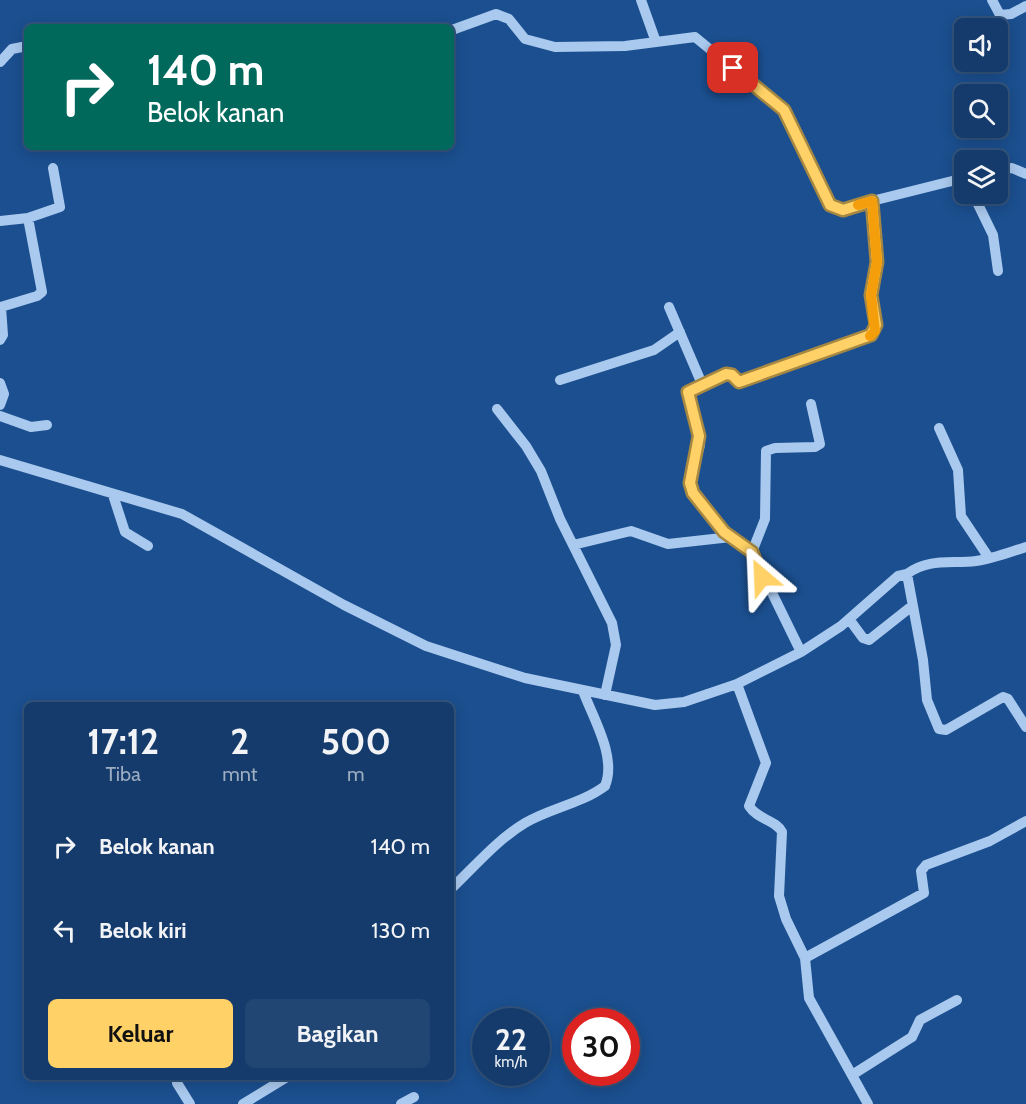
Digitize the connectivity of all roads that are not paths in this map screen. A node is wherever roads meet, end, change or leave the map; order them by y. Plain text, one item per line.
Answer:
1 (641, 0) edge
2 (992, 0) edge
3 (1026, 6) edge
4 (454, 29) edge
5 (656, 42) junction
6 (24, 47) edge
7 (0, 62) edge
8 (53, 168) dead end
9 (1008, 169) edge
10 (1026, 174) edge
11 (954, 180) edge
12 (872, 201) junction
13 (978, 204) edge
14 (28, 218) junction
15 (0, 221) edge
16 (998, 271) dead end
17 (669, 307) dead end
18 (680, 332) junction
19 (0, 340) edge
20 (560, 380) dead end
21 (0, 383) edge
22 (702, 384) junction
23 (812, 404) dead end
24 (0, 405) edge
25 (497, 409) dead end
26 (0, 416) edge
27 (47, 425) dead end
28 (939, 428) dead end
29 (0, 460) edge
30 (113, 495) junction
31 (731, 537) junction
32 (573, 545) junction
33 (148, 546) dead end
34 (1026, 547) edge
35 (752, 552) junction
36 (989, 558) junction
37 (907, 574) junction
38 (912, 606) junction
39 (849, 619) junction
40 (801, 652) junction
41 (737, 684) junction
42 (583, 691) junction
43 (605, 695) junction
44 (1026, 728) edge
45 (1026, 820) edge
46 (454, 886) edge
47 (805, 958) junction
48 (957, 1000) dead end
49 (852, 1075) junction
50 (178, 1080) edge
51 (282, 1080) edge
52 (414, 1097) dead end
53 (190, 1104) edge
54 (243, 1104) edge
55 (401, 1104) edge
56 (868, 1104) edge

1 - 5 street
2 - 3 street
4 - 5 street
5 - 12 street
6 - 7 street
8 - 14 street
9 - 10 street
11 - 12 street
12 - 22 street
13 - 16 street
14 - 15 street
14 - 19 street
17 - 18 street
18 - 20 street
18 - 22 street
21 - 24 street
22 - 31 street
23 - 35 street
25 - 32 street
26 - 27 street
28 - 36 street
29 - 30 street
30 - 33 street
30 - 42 street
31 - 32 street
31 - 35 street
32 - 43 street
34 - 36 street
35 - 40 street
36 - 37 street
37 - 38 street
37 - 39 street
38 - 39 street
38 - 44 street
39 - 40 street
40 - 41 street
41 - 43 street
41 - 47 street
42 - 43 street
42 - 46 street
45 - 47 street
47 - 49 street
48 - 49 street
49 - 56 street
50 - 53 street
51 - 54 street
52 - 55 street

